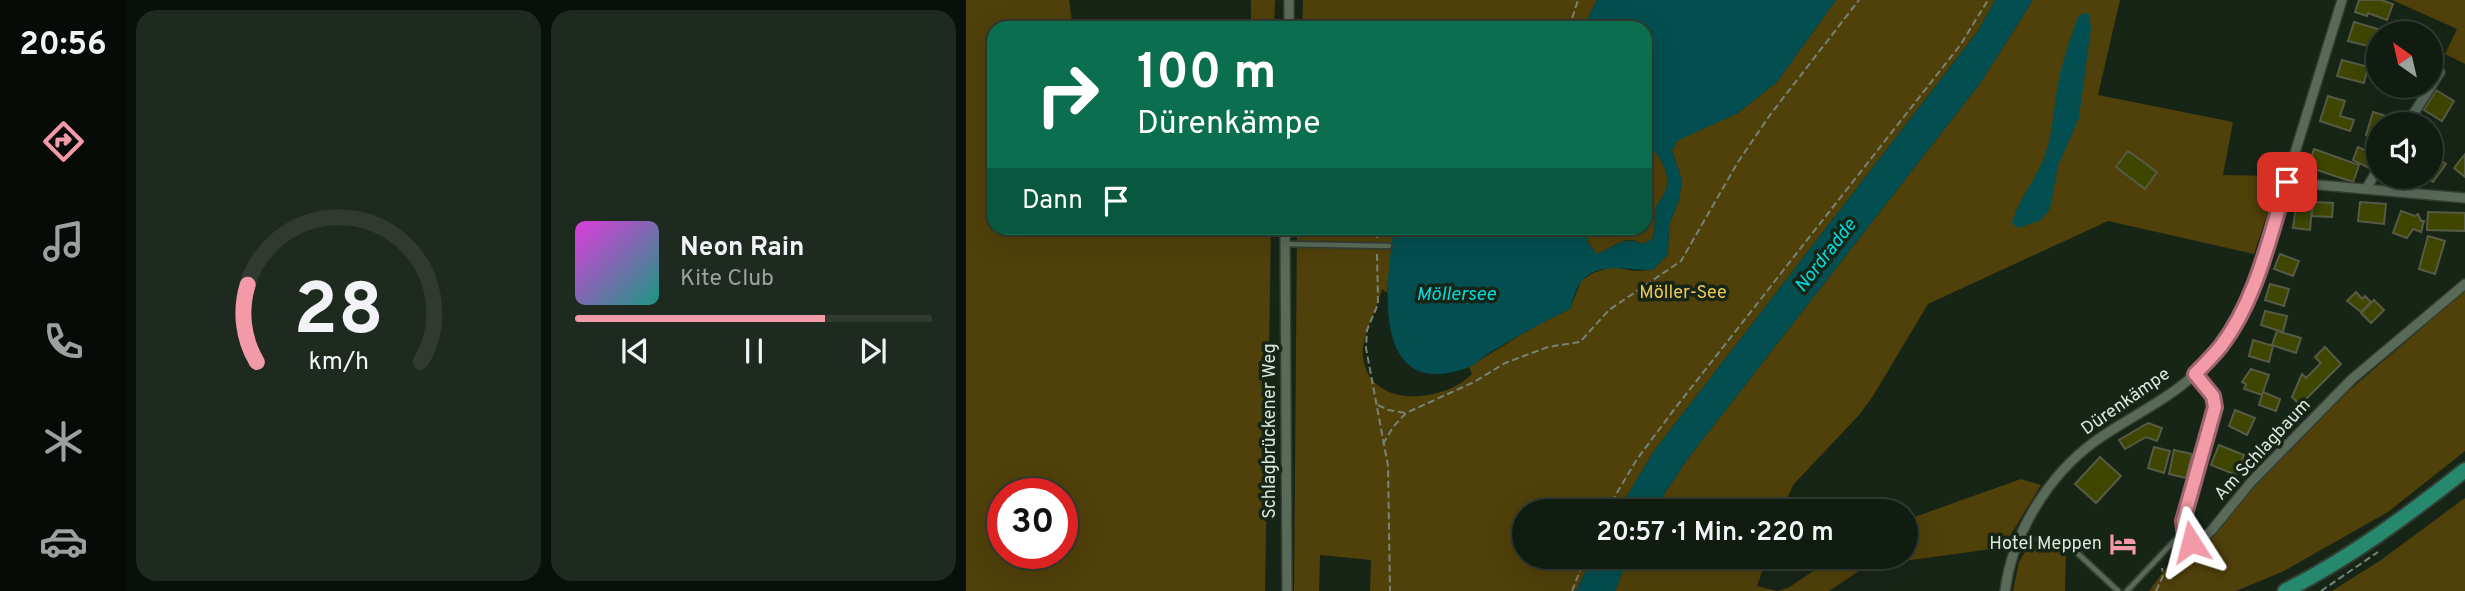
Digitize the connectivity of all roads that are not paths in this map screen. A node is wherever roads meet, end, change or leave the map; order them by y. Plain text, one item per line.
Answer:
1 (1289, 0) edge
2 (2342, 0) edge
3 (1289, 21) edge
4 (2287, 182) junction
5 (2365, 189) joint
6 (2465, 198) edge
7 (1285, 235) edge
8 (1284, 244) junction
9 (1389, 246) dead end
10 (2465, 284) edge
11 (2195, 374) junction
12 (2465, 470) edge
13 (2021, 537) junction
14 (2185, 538) junction
15 (1287, 591) edge
16 (2005, 591) edge
17 (2118, 591) edge
18 (2127, 591) edge
19 (2285, 591) edge

1 - 3 street
2 - 4 street, Dürenkämpe
4 - 5 street
4 - 11 street, Dürenkämpe
5 - 6 street
7 - 8 street, Schlagbrückener Weg
8 - 9 lane
8 - 15 street, Schlagbrückener Weg
10 - 14 street, Am Schlagbaum
11 - 13 street, Dürenkämpe
11 - 14 street, Am Schlagbaum
12 - 19 main road
13 - 16 street, Dürenkämpe
13 - 17 lane
14 - 18 lane

